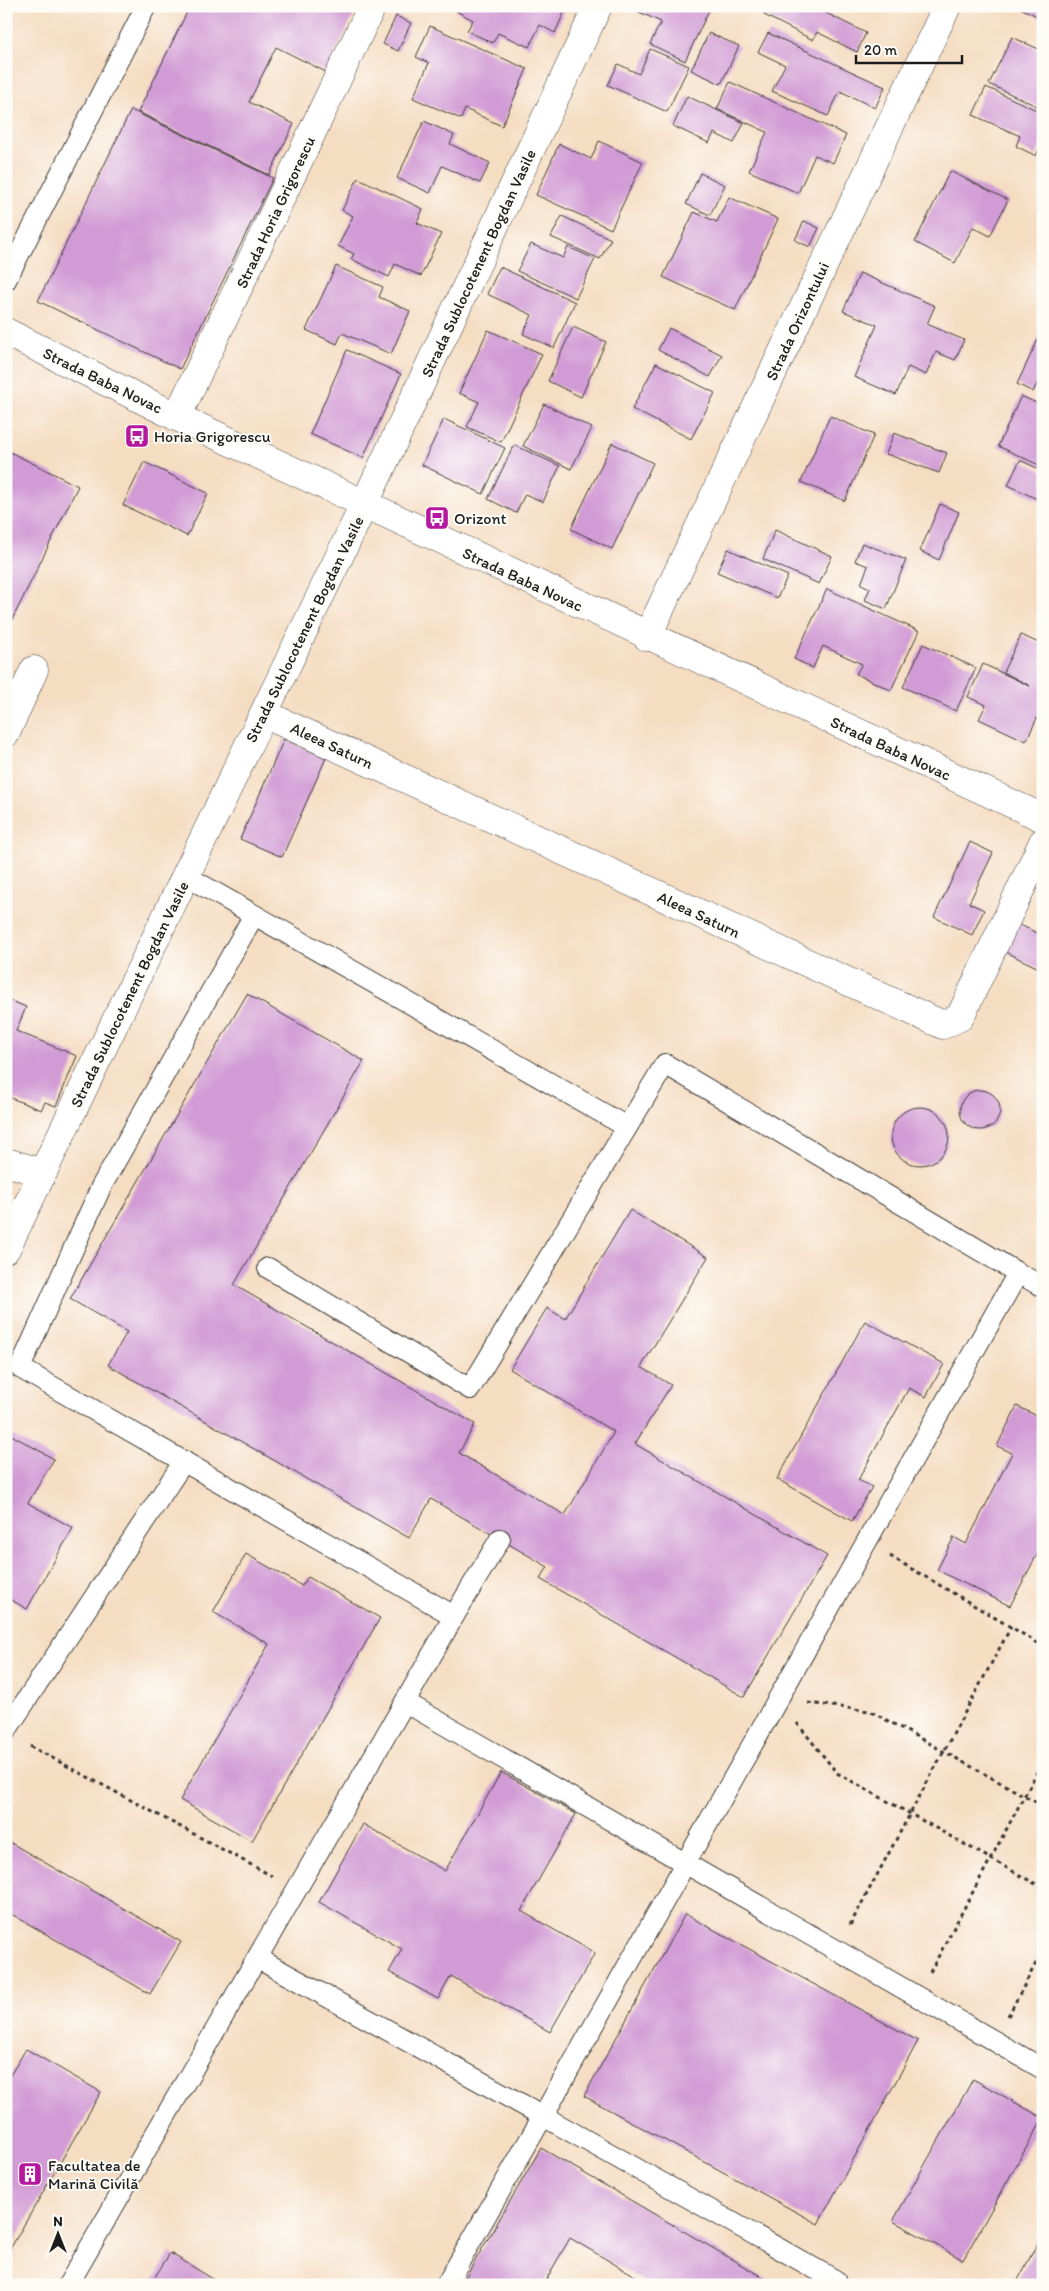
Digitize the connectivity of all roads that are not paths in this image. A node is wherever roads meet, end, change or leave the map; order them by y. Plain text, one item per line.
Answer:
1 (146, 6) edge
2 (372, 6) edge
3 (598, 6) edge
4 (947, 6) edge
5 (6, 280) edge
6 (6, 332) edge
7 (177, 417) junction
8 (364, 504) junction
9 (647, 637) junction
10 (34, 670) dead end
11 (264, 714) junction
12 (6, 733) edge
13 (1043, 818) edge
14 (1043, 842) edge
15 (186, 876) junction
16 (254, 916) junction
17 (627, 1127) junction
18 (6, 1162) edge
19 (43, 1173) junction
20 (6, 1249) edge
21 (268, 1268) dead end
22 (1018, 1273) junction
23 (1043, 1287) edge
24 (184, 1461) junction
25 (500, 1539) dead end
26 (454, 1616) junction
27 (405, 1702) junction
28 (6, 1730) edge
29 (685, 1863) junction
30 (257, 1958) junction
31 (1043, 2068) edge
32 (543, 2116) junction
33 (68, 2285) edge
34 (446, 2285) edge
35 (833, 2285) edge

1 - 5 lane
2 - 7 street, Strada Horia Grigorescu
3 - 8 street, Strada Sublocotenent Bogdan Vasile
4 - 9 street, Strada Orizontului
6 - 7 street, Strada Baba Novac
7 - 8 street, Strada Baba Novac
8 - 9 street, Strada Baba Novac
8 - 11 street, Strada Sublocotenent Bogdan Vasile
9 - 13 street, Strada Baba Novac
10 - 12 street
11 - 14 street, Aleea Saturn
11 - 15 street, Strada Sublocotenent Bogdan Vasile
15 - 16 lane
15 - 19 street, Strada Sublocotenent Bogdan Vasile
16 - 17 lane
16 - 24 lane
17 - 21 lane
17 - 22 lane
18 - 19 street
19 - 20 street, Strada Sublocotenent Bogdan Vasile
22 - 23 lane
22 - 29 lane
24 - 26 lane
24 - 28 lane
25 - 26 lane
26 - 27 lane
27 - 29 lane
27 - 30 lane
29 - 31 lane
29 - 32 lane
30 - 32 lane
30 - 33 lane
32 - 34 lane
32 - 35 lane

